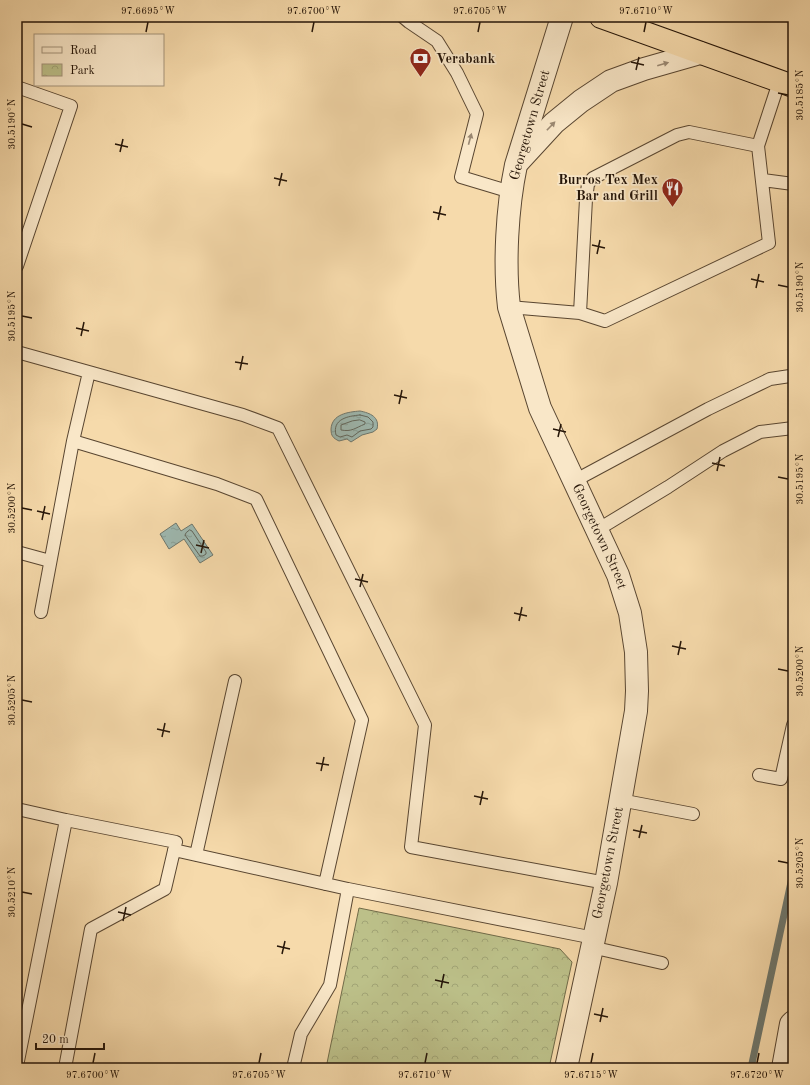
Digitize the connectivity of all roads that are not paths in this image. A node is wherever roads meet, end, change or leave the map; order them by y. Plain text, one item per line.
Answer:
1 (403, 17) edge
2 (562, 17) edge
3 (601, 17) edge
4 (700, 53) junction
5 (786, 84) edge
6 (17, 86) edge
7 (758, 146) junction
8 (516, 165) junction
9 (763, 180) junction
10 (793, 184) edge
11 (512, 192) junction
12 (17, 266) edge
13 (510, 308) junction
14 (580, 313) junction
15 (17, 352) edge
16 (89, 372) junction
17 (793, 376) edge
18 (793, 428) edge
19 (73, 441) junction
20 (574, 481) junction
21 (597, 530) junction
22 (17, 552) edge
23 (50, 561) junction
24 (41, 612) dead end
25 (235, 681) dead end
26 (793, 725) edge
27 (759, 775) dead end
28 (620, 800) junction
29 (17, 809) edge
30 (693, 814) dead end
31 (66, 820) junction
32 (174, 850) junction
33 (196, 855) junction
34 (606, 883) junction
35 (325, 884) junction
36 (348, 890) junction
37 (593, 942) junction
38 (662, 963) dead end
39 (793, 1022) edge
40 (17, 1066) edge
41 (65, 1068) edge
42 (293, 1068) edge
43 (566, 1068) edge
44 (783, 1068) edge

11 -> 1 lane
2 - 8 street, Georgetown Street
3 - 4 highway
4 - 5 highway
8 -> 4 street
5 - 7 lane
6 - 12 lane
7 - 9 lane
7 - 14 lane
8 - 11 street, Georgetown Street
9 - 10 lane
9 - 14 lane
11 - 13 street, Georgetown Street
13 - 14 lane
13 - 20 street, Georgetown Street
15 - 16 lane
16 - 19 lane
16 - 34 lane
17 - 20 lane
18 - 21 lane
19 - 23 lane
19 - 35 lane
20 - 21 street, Georgetown Street
21 - 28 street, Georgetown Street
22 - 23 lane
23 - 24 lane
25 - 33 lane
26 - 27 lane
28 - 30 lane
28 - 34 street, Georgetown Street
29 - 31 lane
31 - 32 lane
31 - 40 lane
32 - 33 lane
32 - 41 lane
33 - 35 lane
34 - 37 street, Georgetown Street
35 - 36 lane
36 - 37 lane
36 - 42 lane
37 - 38 lane
37 - 43 street, Georgetown Street
39 - 44 street

